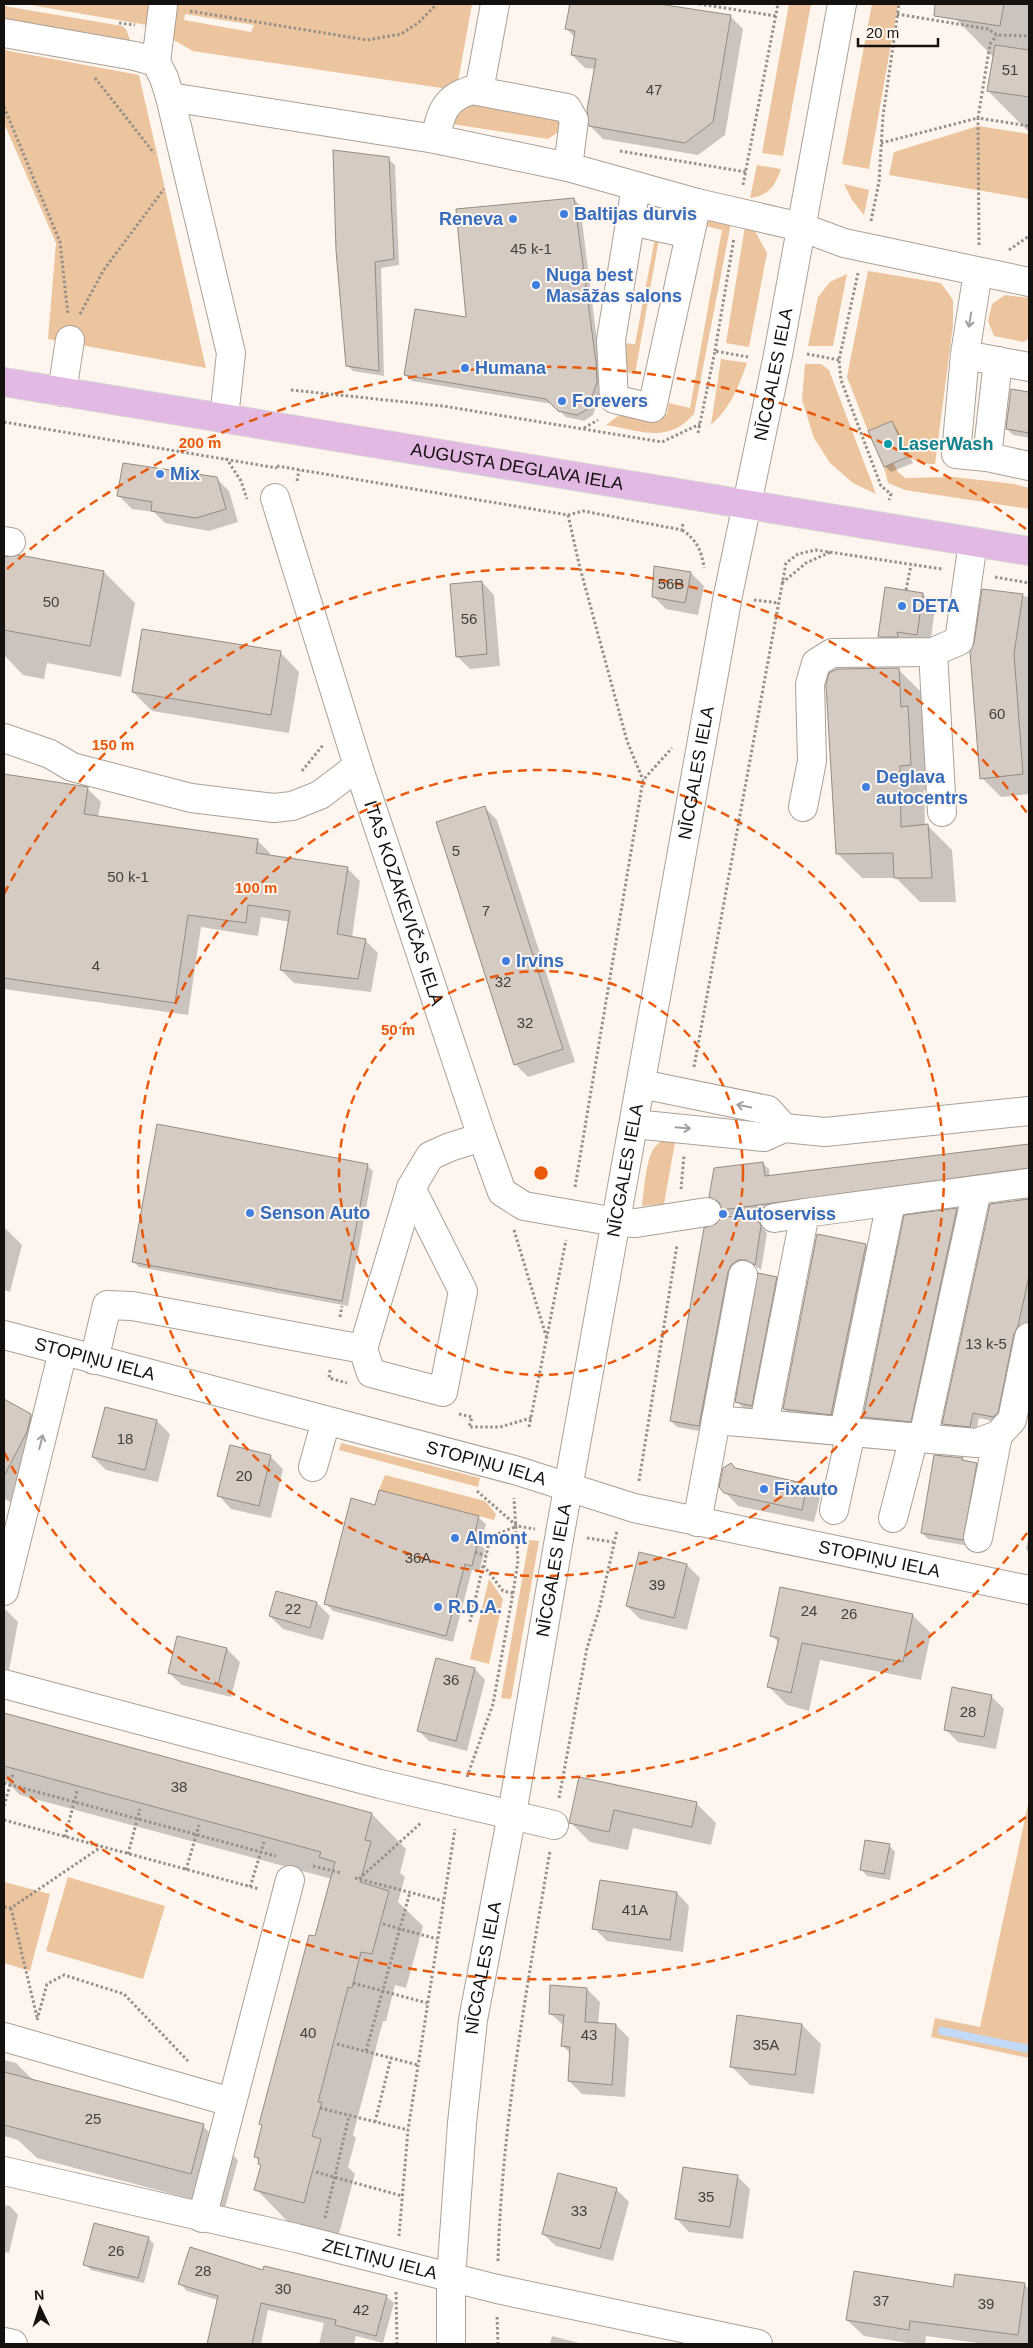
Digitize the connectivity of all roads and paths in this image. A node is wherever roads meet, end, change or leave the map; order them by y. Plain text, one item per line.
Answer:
1 (437, 4) edge
2 (495, 4) edge
3 (699, 4) edge
4 (778, 4) edge
5 (842, 4) edge
6 (899, 4) edge
7 (164, 6) joint
8 (898, 14) junction
9 (776, 16) junction
10 (4, 33) edge
11 (997, 35) junction
12 (1029, 36) edge
13 (70, 46) junction
14 (156, 62) junction
15 (479, 91) junction
16 (170, 97) junction
17 (4, 107) edge
18 (978, 118) junction
19 (1029, 126) edge
20 (435, 139) junction
21 (881, 143) junction
22 (612, 150) dead end
23 (159, 160) dead end
24 (568, 167) junction
25 (746, 172) junction
26 (169, 183) dead end
27 (636, 186) junction
28 (697, 203) junction
29 (738, 213) junction
30 (631, 221) junction
31 (801, 227) junction
32 (690, 234) junction
33 (866, 246) junction
34 (978, 272) junction
35 (1029, 282) edge
36 (70, 340) junction
37 (714, 351) junction
38 (807, 354) dead end
39 (965, 354) junction
40 (748, 357) dead end
41 (839, 360) junction
42 (998, 361) junction
43 (1029, 367) edge
44 (4, 382) edge
45 (291, 390) dead end
46 (62, 392) junction
47 (224, 418) junction
48 (4, 422) edge
49 (700, 424) junction
50 (698, 433) dead end
51 (986, 457) junction
52 (277, 466) junction
53 (1029, 466) edge
54 (275, 498) joint
55 (890, 500) dead end
56 (747, 504) junction
57 (568, 515) junction
58 (684, 519) dead end
59 (682, 530) junction
60 (974, 542) junction
61 (1029, 551) edge
62 (831, 552) junction
63 (911, 564) junction
64 (968, 573) junction
65 (705, 574) dead end
66 (1029, 583) edge
67 (781, 584) junction
68 (906, 590) dead end
69 (751, 599) dead end
70 (779, 604) junction
71 (934, 652) junction
72 (4, 738) edge
73 (678, 741) dead end
74 (358, 766) junction
75 (643, 780) junction
76 (803, 807) dead end
77 (942, 812) dead end
78 (641, 1084) junction
79 (690, 1095) junction
80 (1029, 1112) edge
81 (634, 1124) junction
82 (686, 1128) junction
83 (784, 1128) junction
84 (482, 1137) junction
85 (1029, 1183) edge
86 (411, 1188) junction
87 (977, 1190) junction
88 (502, 1192) junction
89 (890, 1202) junction
90 (707, 1212) dead end
91 (805, 1213) junction
92 (572, 1215) junction
93 (680, 1216) junction
94 (774, 1218) dead end
95 (616, 1222) junction
96 (743, 1275) dead end
97 (4, 1336) edge
98 (1029, 1336) edge
99 (548, 1340) junction
100 (363, 1349) junction
101 (63, 1351) junction
102 (94, 1360) junction
103 (716, 1420) junction
104 (326, 1421) junction
105 (764, 1424) junction
106 (529, 1427) dead end
107 (848, 1431) junction
108 (998, 1435) junction
109 (918, 1438) junction
110 (313, 1467) dead end
111 (568, 1486) junction
112 (514, 1498) dead end
113 (634, 1508) junction
114 (834, 1510) dead end
115 (893, 1518) dead end
116 (9, 1520) edge
117 (697, 1522) junction
118 (517, 1526) junction
119 (586, 1538) dead end
120 (978, 1538) dead end
121 (613, 1542) junction
122 (475, 1552) dead end
123 (486, 1556) junction
124 (484, 1566) junction
125 (1029, 1590) edge
126 (4, 1591) edge
127 (514, 1593) junction
128 (470, 1622) dead end
129 (4, 1684) edge
130 (13, 1774) dead end
131 (4, 1783) edge
132 (10, 1784) junction
133 (77, 1791) dead end
134 (459, 1802) junction
135 (73, 1803) junction
136 (4, 1806) edge
137 (140, 1808) dead end
138 (512, 1814) junction
139 (429, 1816) dead end
140 (4, 1820) edge
141 (137, 1820) junction
142 (199, 1825) dead end
143 (554, 1825) junction
144 (196, 1836) junction
145 (64, 1837) junction
146 (264, 1842) dead end
147 (101, 1847) junction
148 (261, 1852) junction
149 (128, 1854) junction
150 (186, 1870) junction
151 (342, 1873) dead end
152 (289, 1874) junction
153 (250, 1887) junction
154 (410, 1892) junction
155 (442, 1901) junction
156 (4, 1906) edge
157 (11, 1908) junction
158 (383, 1924) dead end
159 (400, 1928) junction
160 (437, 1938) junction
161 (353, 1983) dead end
162 (383, 1990) junction
163 (427, 2003) junction
164 (34, 2032) junction
165 (4, 2037) edge
166 (337, 2044) dead end
167 (366, 2051) junction
168 (391, 2058) junction
169 (418, 2065) junction
170 (191, 2091) junction
171 (231, 2102) junction
172 (320, 2108) dead end
173 (349, 2116) junction
174 (375, 2122) junction
175 (408, 2130) junction
176 (4, 2171) edge
177 (316, 2172) dead end
178 (334, 2178) junction
179 (402, 2196) junction
180 (202, 2218) junction
181 (319, 2244) junction
182 (397, 2264) junction
183 (451, 2278) junction
184 (497, 2289) junction
185 (4, 2342) edge
186 (13, 2344) edge
187 (397, 2344) edge
188 (450, 2344) edge
189 (758, 2344) edge

1 - 7 path
2 - 15 street
3 - 9 path
4 - 9 path
5 - 31 street, NĪCGALES IELA
6 - 8 path
7 - 14 street
8 - 11 path
8 - 21 path
9 - 25 path
10 - 13 street
11 - 12 path
11 - 18 path
13 - 14 street
13 - 23 path
14 - 16 street
15 - 20 street
15 - 24 street
16 - 20 street
16 - 47 street
17 - 36 path
18 - 19 path
18 - 21 path
18 - 34 path
20 - 24 street
21 - 33 path
22 - 25 path
24 - 27 street
25 - 29 path
26 - 36 path
27 - 28 street
27 - 30 street
28 - 29 street
28 - 32 street
29 - 31 street
29 - 37 path
30 - 32 street
30 - 32 street
31 - 33 street
31 - 56 street, NĪCGALES IELA
33 - 34 street
33 - 41 path
34 - 35 street
34 -> 39 street
36 - 46 street
37 - 40 path
37 - 49 path
38 - 41 path
39 - 42 street
39 - 51 street
41 - 55 path
42 - 43 street
42 - 51 street
44 - 46 main road, AUGUSTA DEGLAVA IELA
45 - 49 path
46 - 47 main road, AUGUSTA DEGLAVA IELA
47 - 56 main road, AUGUSTA DEGLAVA IELA
48 - 52 path
49 - 50 path
51 - 53 street
52 - 54 path
52 - 57 path
54 - 74 street, ITAS KOZAKEVIČAS IELA
56 - 60 main road, AUGUSTA DEGLAVA IELA
56 - 78 street, NĪCGALES IELA
57 - 59 path
57 - 75 path
58 - 59 path
59 - 65 path
60 - 61 main road, AUGUSTA DEGLAVA IELA
60 - 64 street
62 - 63 path
62 - 67 path
62 - 67 path
63 - 64 path
63 - 68 path
64 - 66 path
64 - 71 street
67 - 70 path
69 - 70 path
70 - 79 path
71 - 76 street
71 - 77 street
72 - 74 street
73 - 75 path
74 - 84 street, ITAS KOZAKEVIČAS IELA
75 - 92 path
78 - 79 street
78 - 81 street, NĪCGALES IELA
83 -> 79 street
80 - 83 street
81 -> 82 street
81 - 95 street, NĪCGALES IELA
82 - 83 street
82 - 93 path
84 - 86 street
84 - 88 street, ITAS KOZAKEVIČAS IELA
85 - 87 street
86 - 100 street
86 - 100 street
87 - 89 street
87 - 109 street
88 - 92 street
88 - 99 path
89 - 91 street
89 - 107 street
90 - 93 street
91 - 94 street
91 - 105 street
92 - 95 street
92 - 99 path
93 - 95 street
93 - 113 path
95 - 111 street, NĪCGALES IELA
96 - 103 street
97 - 101 street, STOPIŅU IELA
98 - 108 street
99 - 106 path
100 - 102 street
101 - 102 street, STOPIŅU IELA
116 -> 101 street
102 - 104 street, STOPIŅU IELA
103 - 105 street
103 - 117 street
104 - 110 street
104 - 111 street, STOPIŅU IELA
105 - 107 street
107 - 109 street
107 - 114 street
108 - 109 street
108 - 120 street
109 - 115 street
111 - 113 street, STOPIŅU IELA
111 - 138 street, NĪCGALES IELA
112 - 118 path
113 - 117 street, STOPIŅU IELA
113 - 121 path
116 - 126 street
117 - 125 street, STOPIŅU IELA
118 - 123 path
118 - 127 path
119 - 121 path
121 - 143 path
122 - 123 path
123 - 124 path
124 - 127 path
124 - 128 path
127 - 134 path
129 - 134 street
130 - 132 path
131 - 132 path
132 - 135 path
132 - 136 path
133 - 135 path
134 - 138 street
134 - 155 path
135 - 141 path
135 - 145 path
137 - 141 path
138 - 143 street
138 - 183 street, NĪCGALES IELA
139 - 154 path
140 - 145 path
141 - 144 path
141 - 149 path
142 - 144 path
143 - 184 path
144 - 148 path
144 - 150 path
145 - 147 path
146 - 148 path
147 - 149 path
147 - 157 path
148 - 152 path
148 - 153 path
149 - 150 path
150 - 153 path
151 - 152 path
152 - 153 path
152 - 171 street
154 - 155 path
154 - 159 path
155 - 160 path
156 - 157 path
157 - 164 path
158 - 159 path
159 - 160 path
159 - 162 path
160 - 163 path
161 - 162 path
162 - 163 path
162 - 167 path
163 - 169 path
164 - 165 street
164 - 170 street
164 - 170 path
166 - 167 path
167 - 168 path
168 - 169 path
168 - 174 path
169 - 175 path
170 - 171 street
171 - 180 street
172 - 173 path
173 - 174 path
173 - 178 path
174 - 175 path
175 - 179 path
176 - 180 street, ZELTIŅU IELA
177 - 178 path
178 - 179 path
178 - 181 path
179 - 182 path
180 - 181 street, ZELTIŅU IELA
181 - 182 street, ZELTIŅU IELA
182 - 183 street, ZELTIŅU IELA
182 - 187 path
183 - 184 street, ZELTIŅU IELA
183 - 188 street, NĪCGALES IELA
184 - 189 street, ZELTIŅU IELA
185 - 186 street

